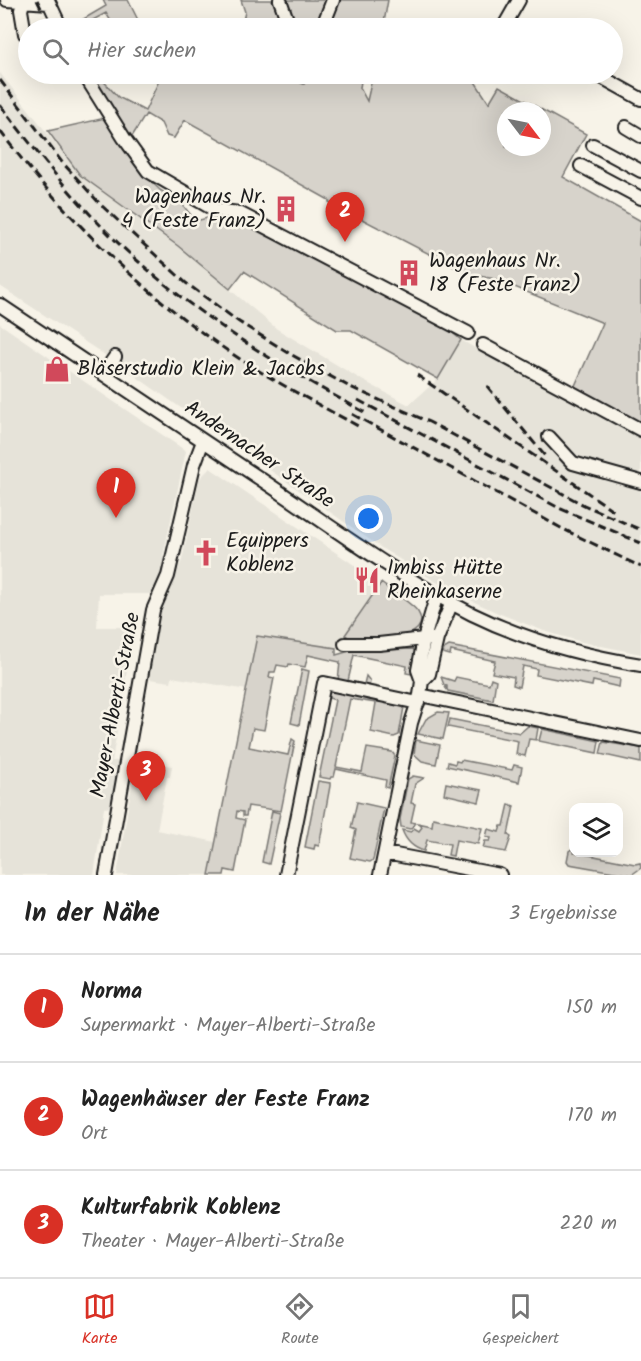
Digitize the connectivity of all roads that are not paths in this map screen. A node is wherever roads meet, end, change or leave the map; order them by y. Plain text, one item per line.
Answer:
1 (7, 0) edge
2 (280, 0) edge
3 (333, 0) edge
4 (519, 0) edge
5 (49, 2) edge
6 (23, 3) junction
7 (22, 18) edge
8 (56, 18) edge
9 (286, 18) edge
10 (326, 18) edge
11 (512, 18) edge
12 (90, 84) edge
13 (614, 84) edge
14 (641, 99) edge
15 (626, 127) dead end
16 (641, 136) edge
17 (593, 145) dead end
18 (581, 166) dead end
19 (641, 171) edge
20 (641, 198) edge
21 (0, 305) edge
22 (468, 333) dead end
23 (483, 345) dead end
24 (115, 357) dead end
25 (103, 374) junction
26 (641, 430) edge
27 (549, 437) dead end
28 (203, 441) junction
29 (641, 482) edge
30 (437, 594) junction
31 (452, 602) junction
32 (424, 639) junction
33 (437, 639) junction
34 (345, 644) dead end
35 (641, 665) edge
36 (422, 681) junction
37 (419, 699) junction
38 (641, 741) edge
39 (385, 853) junction
40 (106, 875) edge
41 (286, 875) edge
42 (380, 875) edge
43 (500, 875) edge

1 - 6 street
2 - 9 street
3 - 10 street
4 - 11 street
5 - 6 street
5 - 8 street
6 - 7 street
12 - 22 street
13 - 14 street
15 - 16 street
17 - 19 street
18 - 20 street
21 - 25 street, Andernacher Straße
23 - 26 street
24 - 25 street
25 - 28 street, Andernacher Straße
27 - 29 street
28 - 30 street, Andernacher Straße
28 - 40 street, Mayer-Alberti-Straße
30 - 31 street, Andernacher Straße
30 - 32 street
31 - 33 street
31 - 35 street, Andernacher Straße
32 - 33 street
32 - 34 street
32 - 36 street
33 - 36 street
36 - 37 street
37 - 38 street
37 - 39 street
37 - 41 street
39 - 42 street
39 - 43 street

